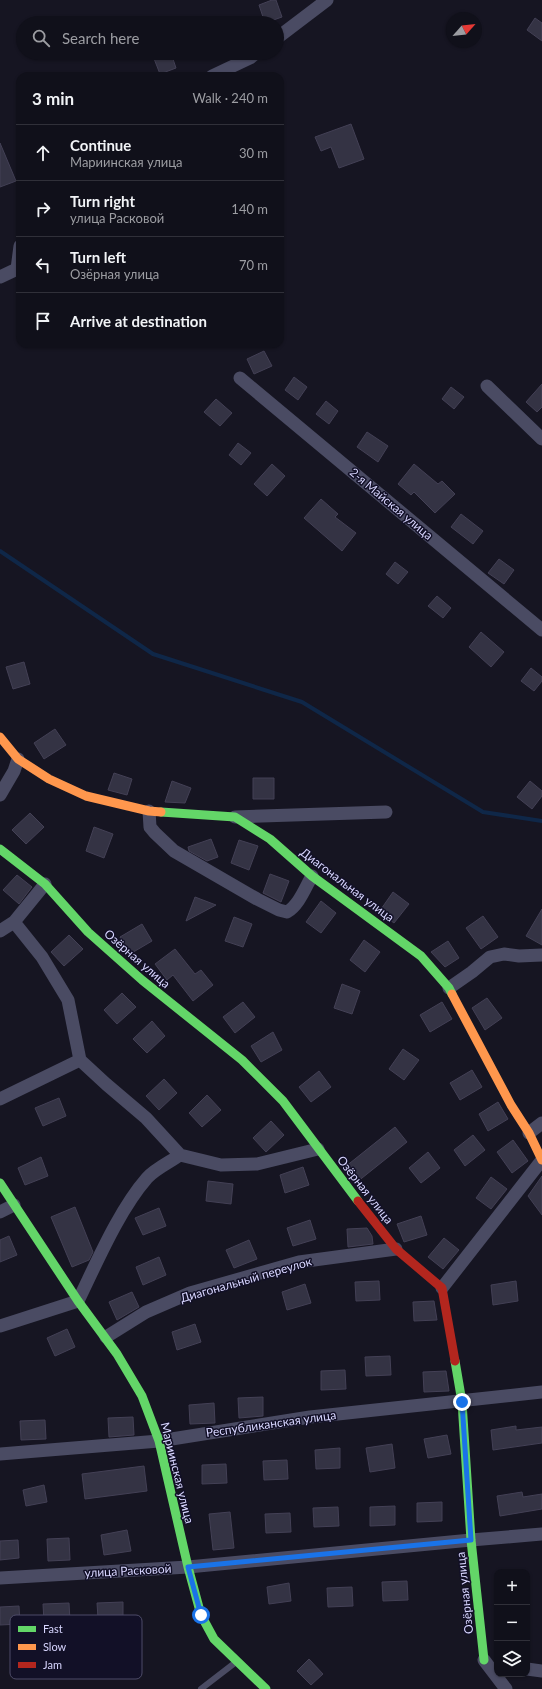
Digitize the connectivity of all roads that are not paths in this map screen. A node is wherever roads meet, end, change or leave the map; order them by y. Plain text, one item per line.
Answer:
1 (327, 0) edge
2 (284, 33) edge
3 (246, 60) edge
4 (220, 72) edge
5 (16, 270) edge
6 (0, 277) edge
7 (240, 378) dead end
8 (487, 386) dead end
9 (542, 439) edge
10 (542, 630) edge
11 (0, 737) edge
12 (18, 759) junction
13 (0, 795) edge
14 (149, 812) junction
15 (386, 812) dead end
16 (235, 817) junction
17 (0, 849) edge
18 (312, 876) junction
19 (45, 884) junction
20 (14, 922) junction
21 (0, 931) edge
22 (542, 955) edge
23 (449, 988) junction
24 (80, 1060) junction
25 (0, 1099) edge
26 (542, 1123) edge
27 (529, 1133) junction
28 (318, 1149) junction
29 (180, 1155) junction
30 (542, 1160) edge
31 (0, 1183) edge
32 (14, 1205) junction
33 (0, 1212) edge
34 (396, 1249) junction
35 (442, 1288) junction
36 (78, 1301) junction
37 (0, 1326) edge
38 (106, 1337) junction
39 (542, 1392) edge
40 (462, 1402) junction
41 (159, 1441) junction
42 (0, 1454) edge
43 (542, 1534) edge
44 (471, 1540) junction
45 (188, 1567) junction
46 (0, 1578) edge
47 (484, 1660) junction
48 (237, 1661) junction
49 (494, 1662) edge
50 (530, 1669) edge
51 (542, 1671) edge
52 (201, 1689) edge
53 (266, 1689) edge
54 (506, 1689) edge

1 - 2 street
3 - 4 street
5 - 6 street
7 - 10 street, 2-я Майская улица
8 - 9 street
11 - 12 street, Диагональная улица
12 - 13 street
12 - 14 street, Диагональная улица
14 - 16 street, Диагональная улица
14 - 18 street
15 - 16 street
16 - 18 street, Диагональная улица
17 - 19 street, Озёрная улица
18 - 23 street, Диагональная улица
19 - 20 street
19 - 28 street, Озёрная улица
20 - 21 street
20 - 24 street
22 - 23 street
23 - 27 street, Диагональная улица
24 - 25 street
24 - 29 street
26 - 27 street
27 - 30 street, Диагональная улица
28 - 29 street
28 - 34 street, Озёрная улица
29 - 36 street
30 - 35 street
31 - 32 street, Мариинская улица
32 - 33 street
32 - 36 street, Мариинская улица
34 - 35 street, Озёрная улица
34 - 38 street, Диагональный переулок
35 - 40 street, Озёрная улица
36 - 37 street
36 - 38 street, Мариинская улица
38 - 41 street, Мариинская улица
39 - 40 street, Республиканская улица
40 - 41 street, Республиканская улица
40 - 44 street, Озёрная улица
41 - 42 street, Республиканская улица
41 - 45 street, Мариинская улица
43 - 44 street, улица Расковой
44 - 45 street, улица Расковой
44 - 47 street, Озёрная улица
45 - 46 street, улица Расковой
45 - 48 street, Мариинская улица
47 - 49 street
47 - 54 street
48 - 52 lane
48 - 53 street, Мариинская улица
50 - 51 street

